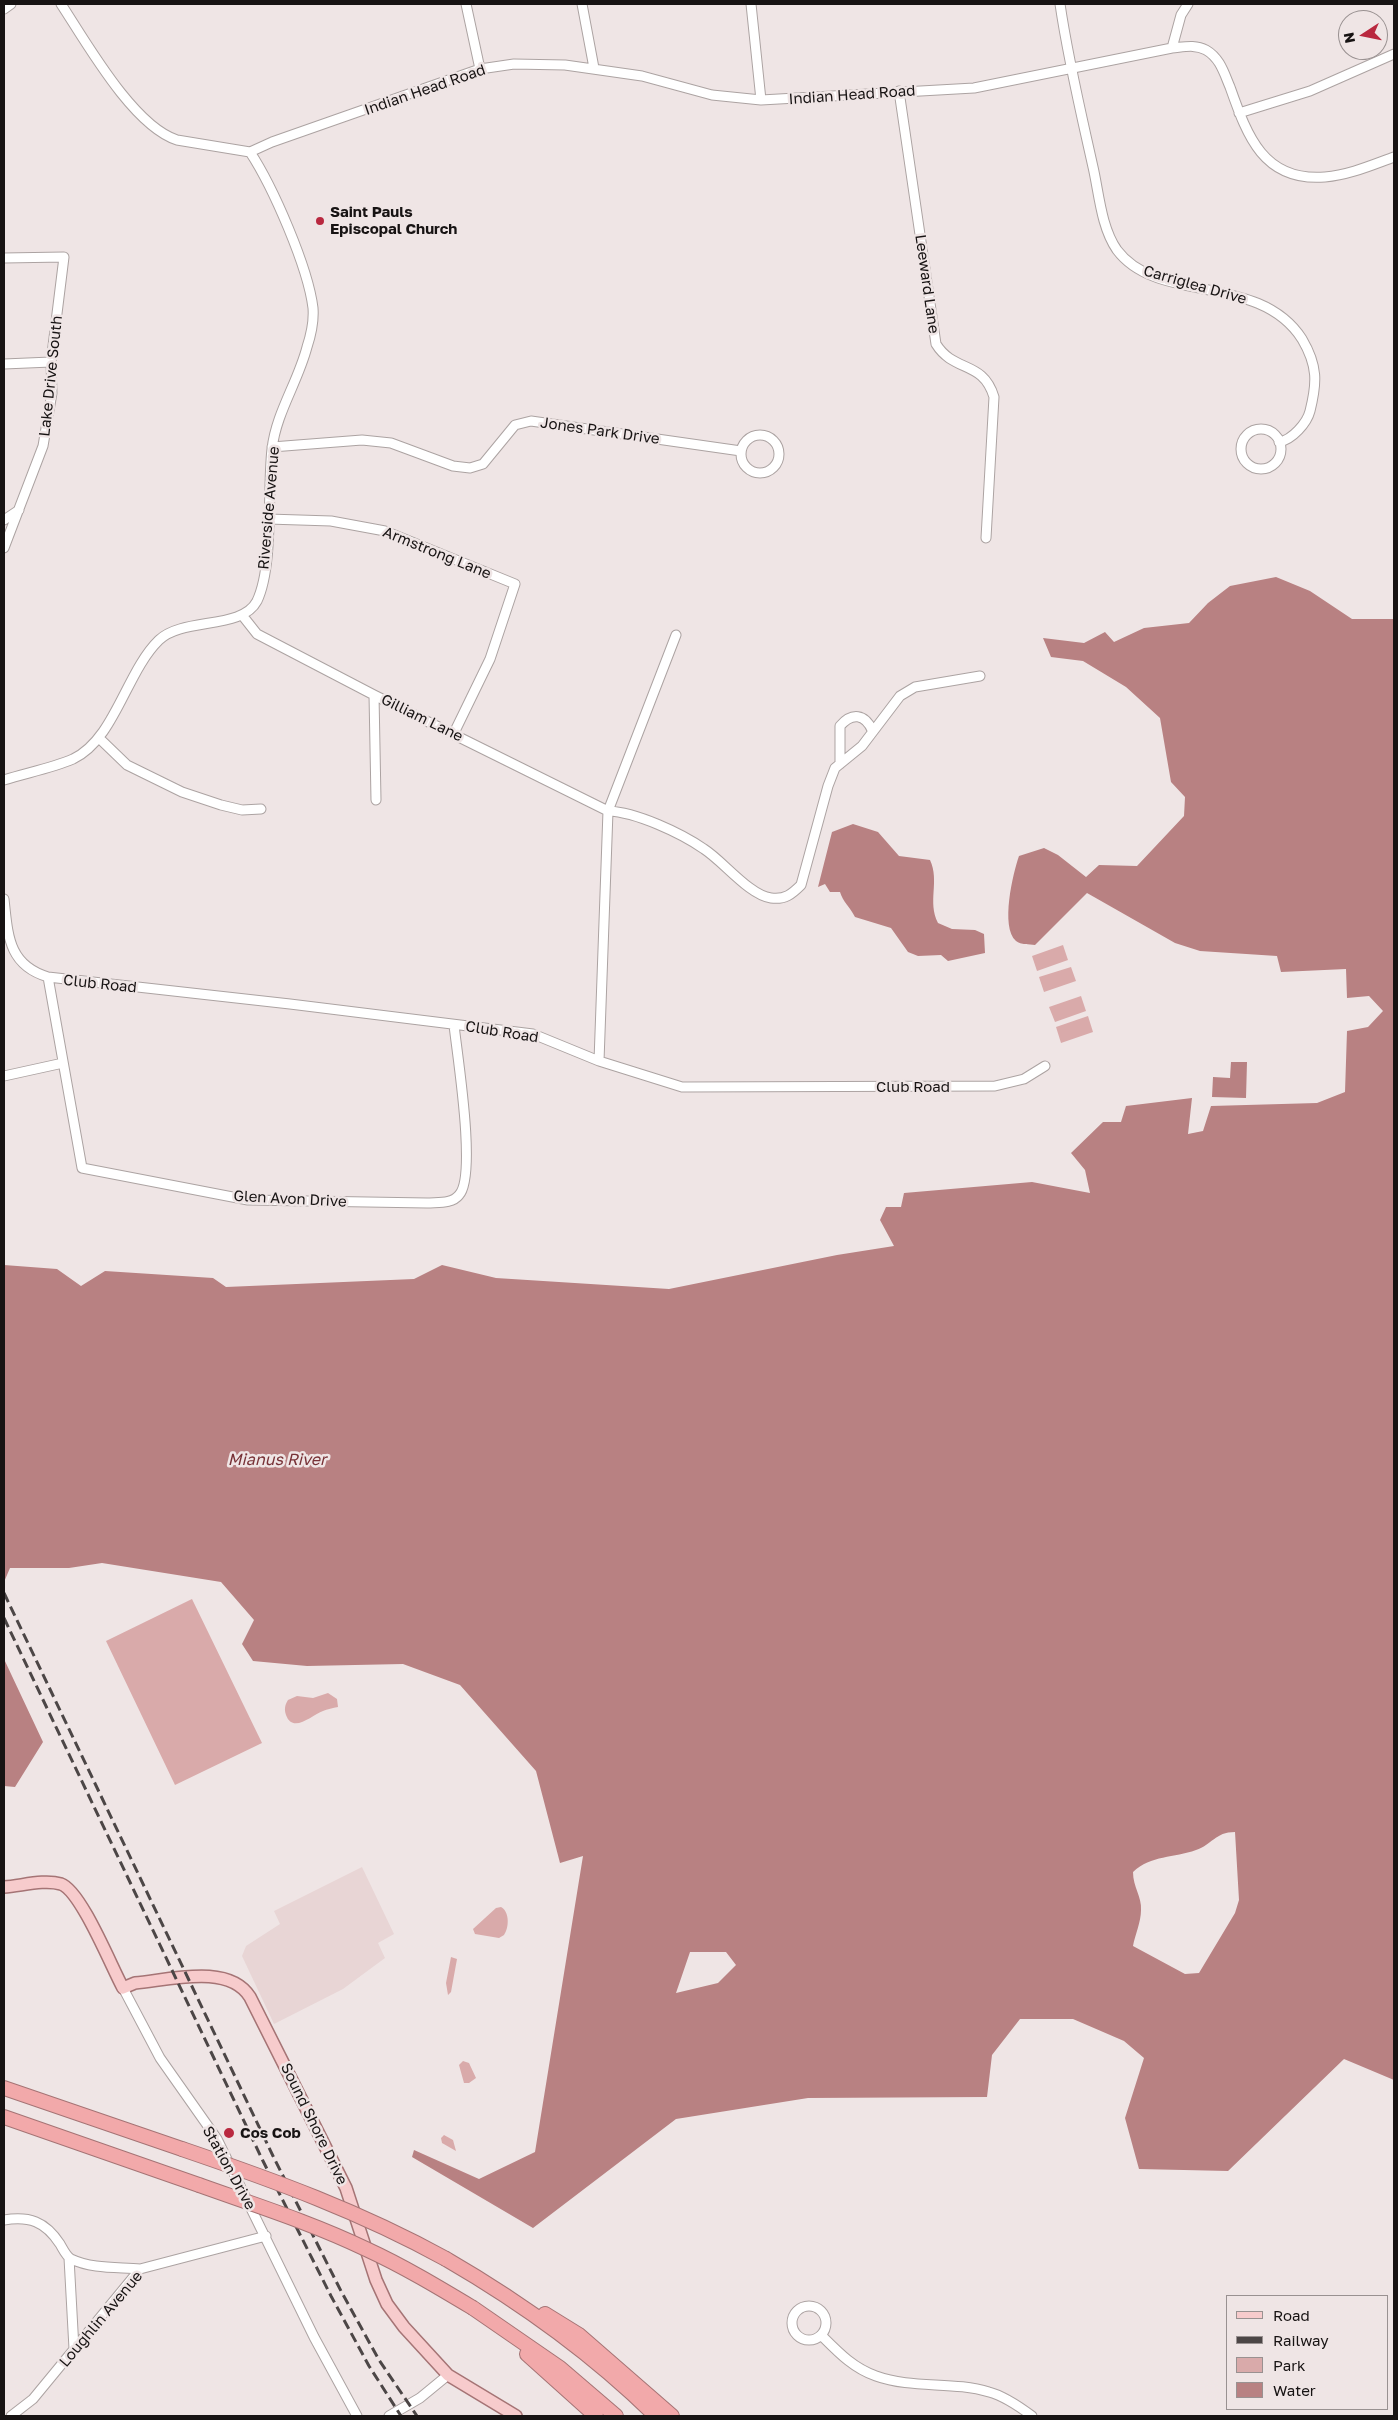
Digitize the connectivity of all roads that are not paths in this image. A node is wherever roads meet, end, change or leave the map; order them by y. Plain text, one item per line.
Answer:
1 (11, 4) edge
2 (61, 4) edge
3 (466, 4) edge
4 (582, 4) edge
5 (751, 4) edge
6 (1060, 4) edge
7 (1188, 4) edge
8 (4, 9) edge
9 (1172, 48) junction
10 (1394, 54) edge
11 (594, 68) junction
12 (480, 69) junction
13 (1071, 70) junction
14 (899, 91) junction
15 (761, 100) junction
16 (1239, 113) junction
17 (250, 152) junction
18 (1394, 157) edge
19 (4, 258) edge
20 (51, 362) junction
21 (4, 364) edge
22 (1279, 442) junction
23 (272, 447) junction
24 (741, 451) junction
25 (19, 510) junction
26 (268, 519) junction
27 (4, 520) edge
28 (986, 538) dead end
29 (4, 548) edge
30 (242, 615) junction
31 (676, 635) dead end
32 (980, 676) dead end
33 (374, 695) junction
34 (872, 730) junction
35 (454, 733) junction
36 (99, 738) junction
37 (840, 764) junction
38 (4, 780) edge
39 (376, 800) dead end
40 (261, 810) dead end
41 (608, 811) junction
42 (4, 899) edge
43 (48, 977) junction
44 (454, 1025) junction
45 (599, 1061) junction
46 (63, 1063) junction
47 (1045, 1066) dead end
48 (4, 1076) edge
49 (4, 1887) edge
50 (123, 1988) junction
51 (4, 2088) edge
52 (4, 2117) edge
53 (4, 2220) edge
54 (266, 2236) junction
55 (69, 2258) junction
56 (140, 2269) junction
57 (476, 2276) junction
58 (473, 2308) junction
59 (821, 2335) dead end
60 (74, 2349) junction
61 (448, 2375) junction
62 (11, 2416) edge
63 (357, 2416) edge
64 (389, 2416) edge
65 (516, 2416) edge
66 (596, 2416) edge
67 (616, 2416) edge
68 (656, 2416) edge
69 (672, 2416) edge
70 (1032, 2416) edge

1 - 8 street
2 - 17 street
3 - 12 street
4 - 11 street
5 - 15 street
6 - 13 street, Carriglea Drive
7 - 9 street
9 - 13 street, Indian Head Road
9 - 16 street, Indian Head Road
10 - 16 street
11 - 12 street, Indian Head Road
11 - 15 street, Indian Head Road
12 - 17 street, Indian Head Road
13 - 14 street, Indian Head Road
13 - 22 street, Carriglea Drive
14 - 15 street, Indian Head Road
14 - 28 street, Leeward Lane
16 - 18 street, Indian Head Road
17 - 23 street, Riverside Avenue
19 - 20 street, Lake Drive South
20 - 21 street
20 - 25 street, Lake Drive South
22 - 22 street
23 - 24 street, Jones Park Drive
23 - 26 street, Riverside Avenue
24 - 24 street
25 - 27 street
25 - 29 street, Lake Drive South
26 - 30 street, Riverside Avenue
26 - 35 street, Armstrong Lane
30 - 33 street, Gilliam Lane
30 - 36 street
31 - 41 street
32 - 34 street
33 - 35 street, Gilliam Lane
33 - 39 street
34 - 37 street
34 - 37 street
35 - 41 street, Gilliam Lane
36 - 38 street
36 - 40 street
37 - 41 street, Gilliam Lane
41 - 45 street
42 - 43 street, Club Road
43 - 44 street, Club Road
43 - 46 street, Glen Avon Drive
44 - 45 street, Club Road
44 - 46 street, Glen Avon Drive
45 - 47 street, Club Road
46 - 48 street
49 - 50 main road, Station Drive
50 - 54 street, Station Drive
50 - 61 main road, Sound Shore Drive
51 - 57 highway, bridge
52 - 58 highway, bridge
53 - 55 street
54 - 56 street, Loughlin Avenue
54 - 63 street, Station Drive
55 - 56 street
55 - 60 street
56 - 60 street, Loughlin Avenue
57 - 68 highway
57 - 69 highway
58 - 66 highway
58 - 67 highway
59 - 70 street
60 - 62 street, Loughlin Avenue
61 - 64 street
61 - 65 main road, Sound Shore Drive

